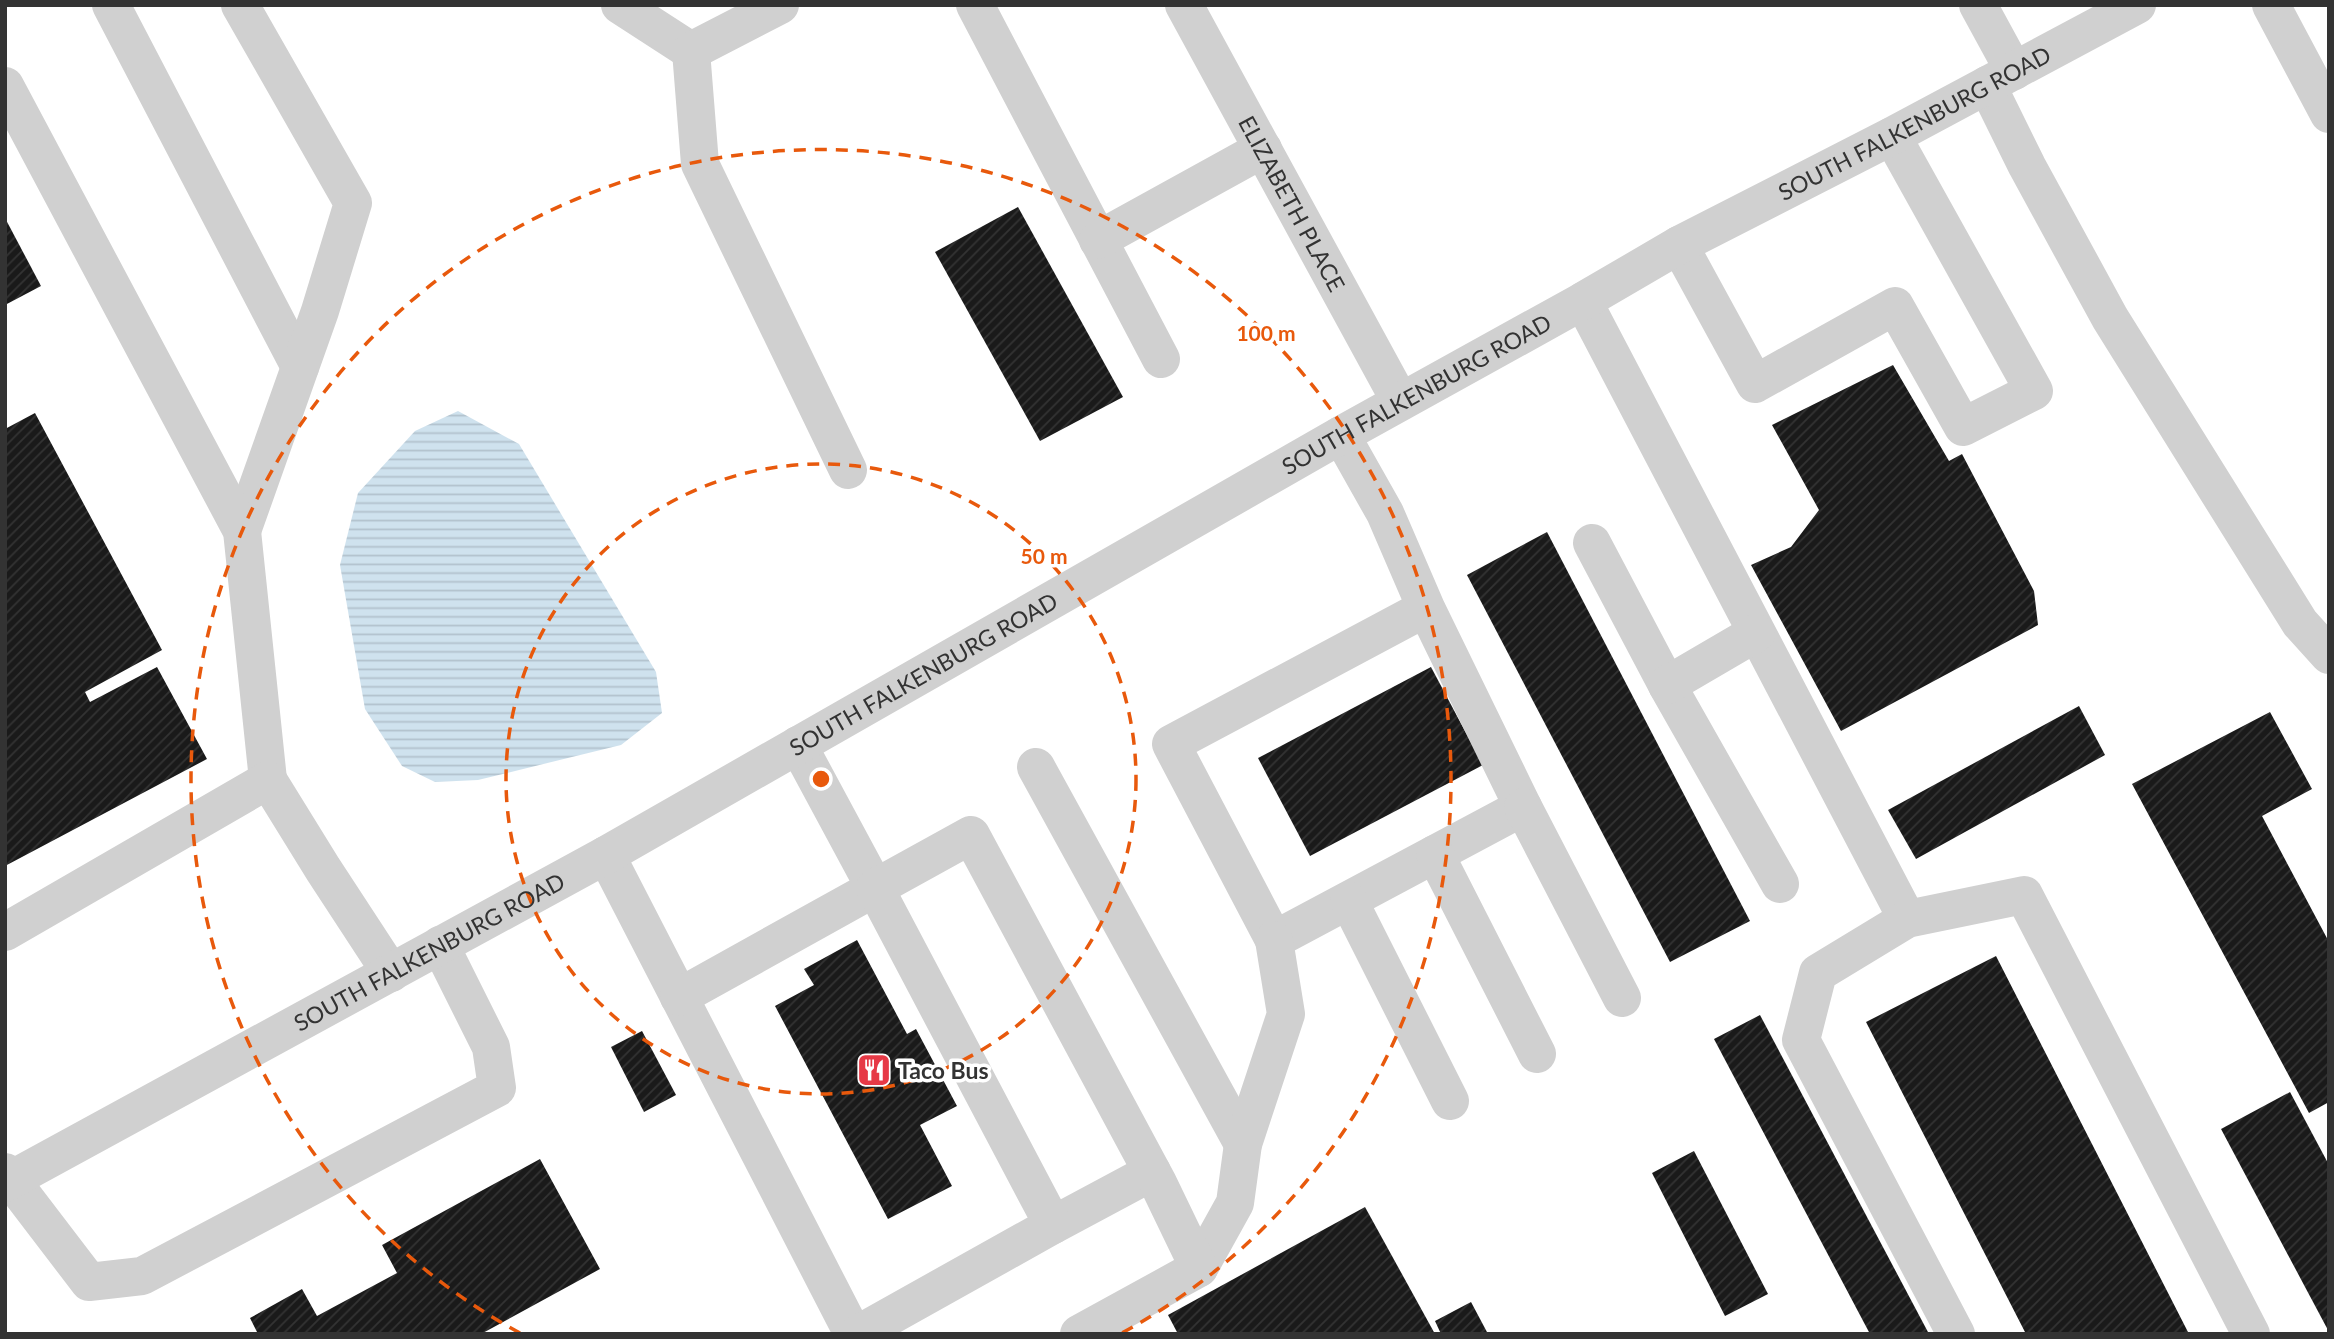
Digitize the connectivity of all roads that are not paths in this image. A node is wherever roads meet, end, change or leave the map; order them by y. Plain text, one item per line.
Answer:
1 (111, 5) edge
2 (240, 5) edge
3 (620, 5) edge
4 (780, 5) edge
5 (975, 5) edge
6 (1184, 5) edge
7 (1978, 5) edge
8 (2137, 5) edge
9 (2271, 5) edge
10 (691, 51) junction
11 (2001, 78) junction
12 (5, 86) edge
13 (2329, 114) edge
14 (1892, 136) junction
15 (1263, 149) junction
16 (1098, 240) junction
17 (1679, 245) junction
18 (1583, 301) junction
19 (1160, 359) dead end
20 (300, 367) junction
21 (1400, 401) junction
22 (1340, 435) junction
23 (848, 470) dead end
24 (242, 531) junction
25 (1592, 543) dead end
26 (1426, 608) junction
27 (1756, 633) junction
28 (2329, 654) edge
29 (1667, 685) junction
30 (798, 745) junction
31 (1036, 766) dead end
32 (268, 780) junction
33 (1523, 807) junction
34 (1435, 854) junction
35 (606, 855) junction
36 (1780, 884) dead end
37 (875, 888) junction
38 (1349, 901) junction
39 (1907, 919) junction
40 (5, 932) edge
41 (1274, 940) junction
42 (440, 946) junction
43 (391, 973) junction
44 (679, 997) junction
45 (1622, 998) dead end
46 (1537, 1054) dead end
47 (1450, 1101) dead end
48 (1243, 1144) junction
49 (1152, 1172) junction
50 (7, 1178) edge
51 (1053, 1225) junction
52 (1199, 1268) junction
53 (855, 1334) edge
54 (1079, 1334) edge
55 (1956, 1334) edge
56 (2251, 1334) edge

1 - 20 street
2 - 20 street
3 - 10 street
4 - 10 street
5 - 16 street
6 - 15 street, ELIZABETH PLACE
7 - 11 street
8 - 11 street, SOUTH FALKENBURG ROAD
9 - 13 street
10 - 23 street
11 - 14 street, SOUTH FALKENBURG ROAD
11 - 28 street
12 - 24 street
14 - 17 street, SOUTH FALKENBURG ROAD
14 - 17 street
15 - 16 street
15 - 21 street, ELIZABETH PLACE
16 - 19 street
17 - 18 street, SOUTH FALKENBURG ROAD
18 - 21 street, SOUTH FALKENBURG ROAD
18 - 27 street
20 - 24 street
21 - 22 street, SOUTH FALKENBURG ROAD
22 - 26 street
22 - 30 street, SOUTH FALKENBURG ROAD
24 - 32 street
25 - 29 street
26 - 33 street
26 - 41 street
27 - 29 street
27 - 39 street
29 - 36 street
30 - 35 street, SOUTH FALKENBURG ROAD
30 - 37 street
31 - 48 street
32 - 40 street
32 - 43 street
33 - 34 street
33 - 45 street
34 - 38 street
34 - 46 street
35 - 42 street, SOUTH FALKENBURG ROAD
35 - 44 street
37 - 44 street
37 - 49 street
37 - 51 street
38 - 41 street
38 - 47 street
39 - 55 street
39 - 56 street
41 - 48 street
42 - 43 street, SOUTH FALKENBURG ROAD
42 - 50 street
43 - 50 street, SOUTH FALKENBURG ROAD
44 - 53 street
48 - 52 street
49 - 51 street
49 - 52 street
51 - 53 street
52 - 54 street

